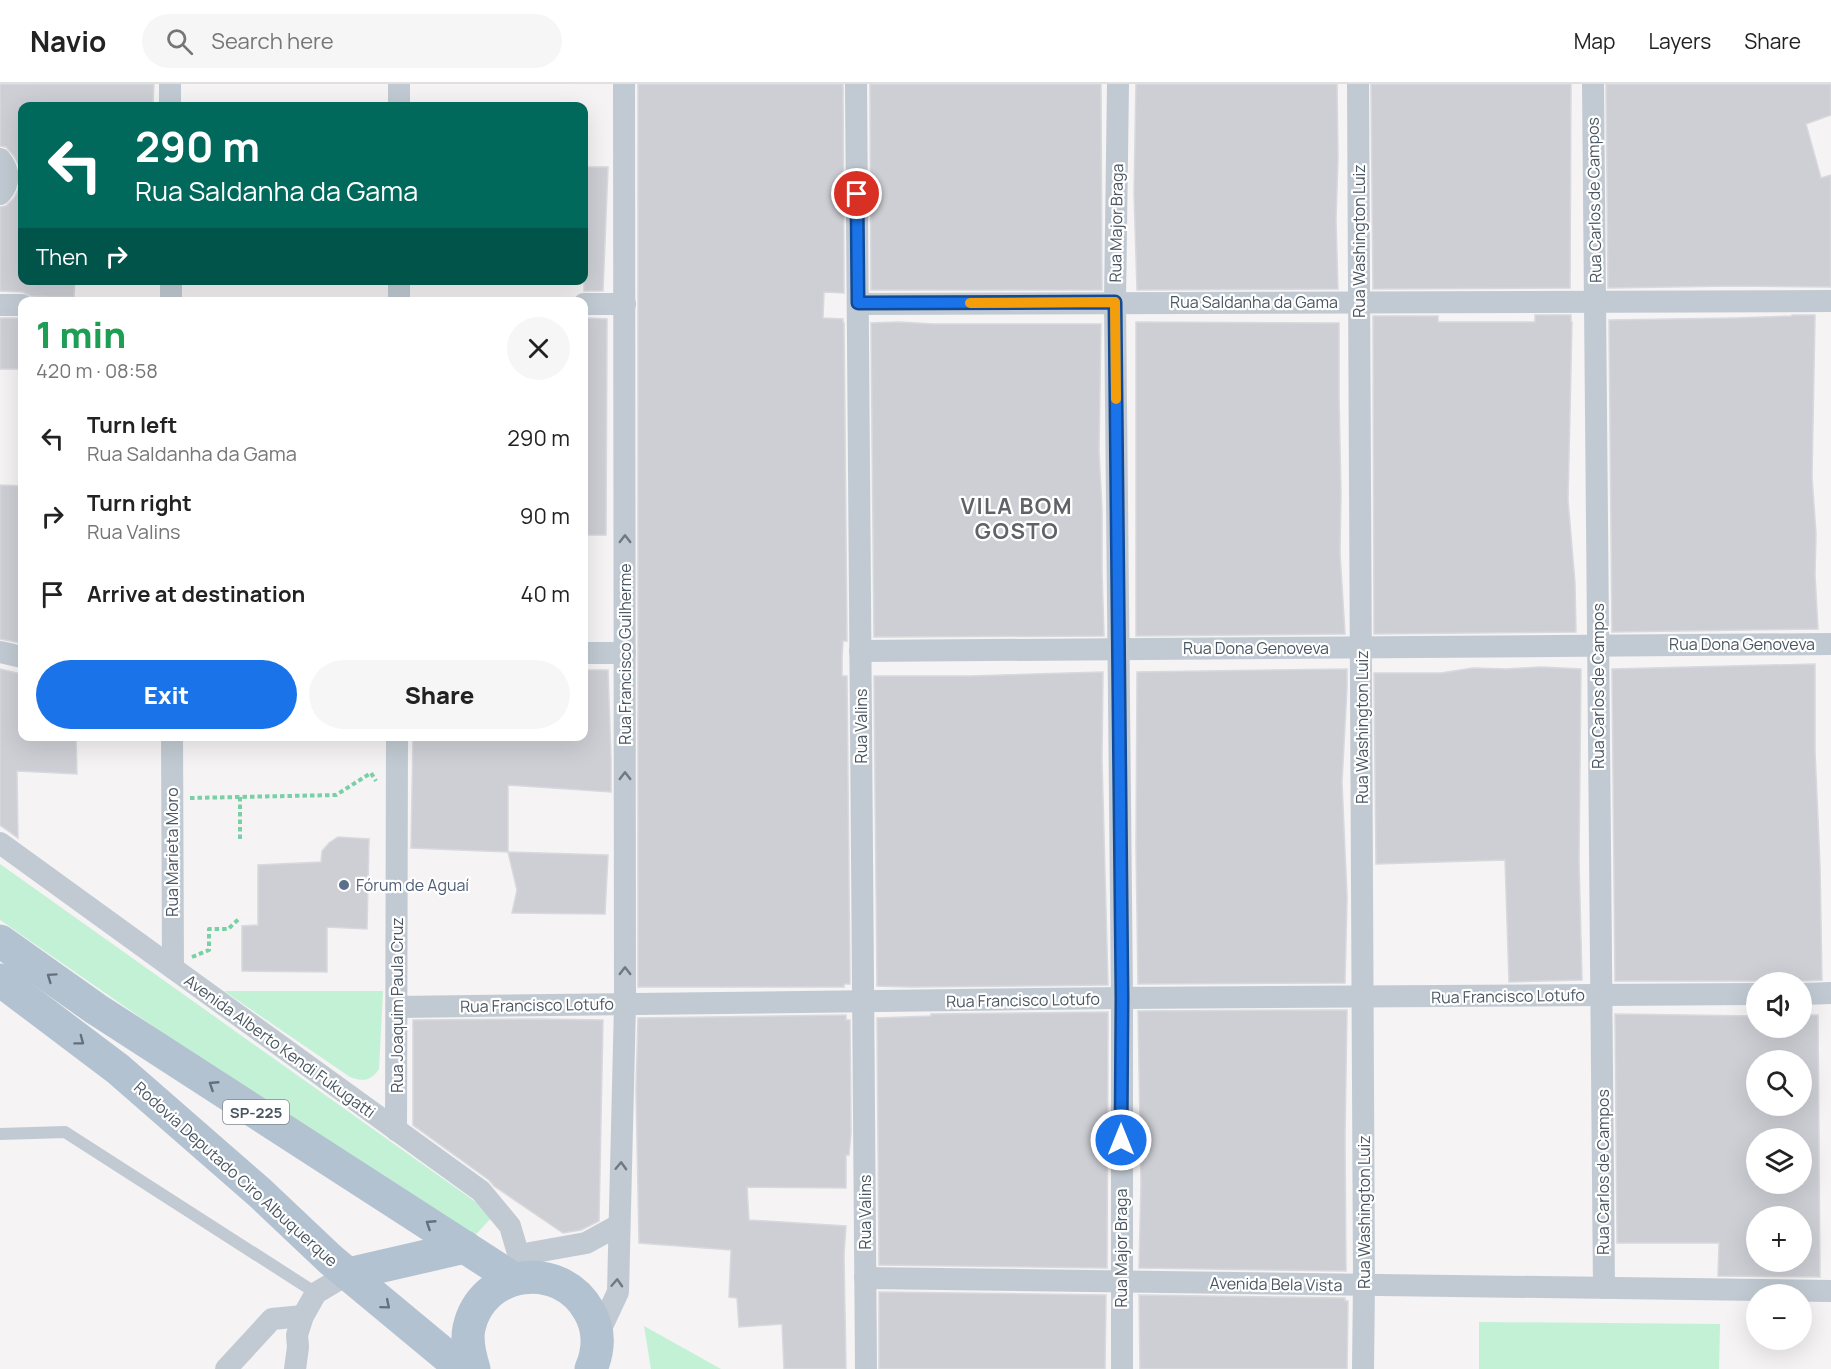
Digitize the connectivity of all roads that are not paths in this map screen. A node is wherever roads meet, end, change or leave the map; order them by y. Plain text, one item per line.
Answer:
1 (170, 84) edge
2 (399, 84) edge
3 (624, 84) edge
4 (856, 84) edge
5 (1118, 84) edge
6 (1358, 84) edge
7 (1593, 84) edge
8 (170, 102) edge
9 (399, 102) edge
10 (0, 159) edge
11 (0, 194) edge
12 (1831, 301) edge
13 (1115, 302) junction
14 (1360, 302) junction
15 (1595, 302) junction
16 (858, 303) junction
17 (588, 304) edge
18 (625, 304) junction
19 (0, 305) edge
20 (18, 305) edge
21 (1831, 644) edge
22 (1598, 645) junction
23 (1361, 647) junction
24 (1118, 649) junction
25 (860, 651) junction
26 (0, 652) edge
27 (625, 652) junction
28 (588, 653) edge
29 (18, 656) edge
30 (172, 741) edge
31 (397, 741) edge
32 (0, 843) edge
33 (0, 941) edge
34 (173, 968) junction
35 (0, 980) edge
36 (1812, 993) edge
37 (1831, 993) edge
38 (1746, 994) edge
39 (1601, 995) junction
40 (1122, 998) junction
41 (1363, 998) junction
42 (863, 1002) junction
43 (626, 1004) junction
44 (397, 1007) junction
45 (396, 1130) junction
46 (0, 1134) edge
47 (619, 1224) junction
48 (465, 1247) junction
49 (519, 1270) junction
50 (348, 1274) junction
51 (865, 1278) junction
52 (1121, 1283) junction
53 (1364, 1285) junction
54 (1604, 1288) junction
55 (1831, 1291) edge
56 (316, 1293) junction
57 (303, 1316) junction
58 (601, 1356) edge
59 (226, 1369) edge
60 (296, 1369) edge
61 (473, 1369) edge
62 (866, 1369) edge
63 (1122, 1369) edge
64 (1363, 1369) edge

1 - 8 street
2 - 9 street
3 - 18 street, Rua Francisco Guilherme
4 - 16 street, Rua Valins
5 - 13 street, Rua Major Braga
6 - 14 street, Rua Washington Luiz
7 - 15 street, Rua Carlos de Campos
10 - 11 street
12 - 15 street, Rua Saldanha da Gama
13 - 14 street, Rua Saldanha da Gama
13 - 16 street, Rua Saldanha da Gama
13 - 24 street, Rua Major Braga
14 - 15 street, Rua Saldanha da Gama
14 - 23 street, Rua Washington Luiz
15 - 22 street, Rua Carlos de Campos
16 - 25 street, Rua Valins
17 - 18 street
27 -> 18 street, Rua Francisco Guilherme
19 - 20 street
21 - 22 street, Rua Dona Genoveva
22 - 23 street, Rua Dona Genoveva
22 - 39 street, Rua Carlos de Campos
23 - 24 street, Rua Dona Genoveva
23 - 41 street, Rua Washington Luiz
24 - 25 street, Rua Dona Genoveva
24 - 40 street, Rua Major Braga
25 - 42 street, Rua Valins
26 - 29 street
27 - 28 street
43 -> 27 street, Rua Francisco Guilherme
30 - 34 street, Rua Marieta Moro
31 - 44 street, Rua Joaquim Paula Cruz
32 - 34 street, Avenida Alberto Kendi Fukugatti
48 -> 33 main road, SP-225
34 - 45 street, Avenida Alberto Kendi Fukugatti
35 -> 50 main road, Rodovia Deputado Ciro Albuquerque
36 - 37 street
38 - 39 street, Rua Francisco Lotufo
39 - 41 street, Rua Francisco Lotufo
39 - 54 street, Rua Carlos de Campos
40 - 41 street, Rua Francisco Lotufo
40 - 42 street, Rua Francisco Lotufo
40 - 52 street, Rua Major Braga
41 - 53 street, Rua Washington Luiz
42 - 43 street, Rua Francisco Lotufo
42 - 51 street, Rua Valins
43 - 44 street, Rua Francisco Lotufo
47 -> 43 street, Rua Francisco Guilherme
44 - 45 street, Rua Joaquim Paula Cruz
45 - 49 street, Avenida Alberto Kendi Fukugatti
46 - 56 lane
47 - 49 street
58 -> 47 street, Rua Francisco Guilherme
48 - 49 main road, SP-225
48 - 50 main road
49 - 58 main road
49 - 61 main road
50 - 56 street
50 -> 61 main road, Rodovia Deputado Ciro Albuquerque
51 - 52 street, Avenida Bela Vista
51 - 62 street, Rua Valins
52 - 53 street, Avenida Bela Vista
52 - 63 street, Rua Major Braga
53 - 54 street, Avenida Bela Vista
53 - 64 street, Rua Washington Luiz
54 - 55 street, Avenida Bela Vista
56 - 57 street
57 - 59 street
57 - 60 street

